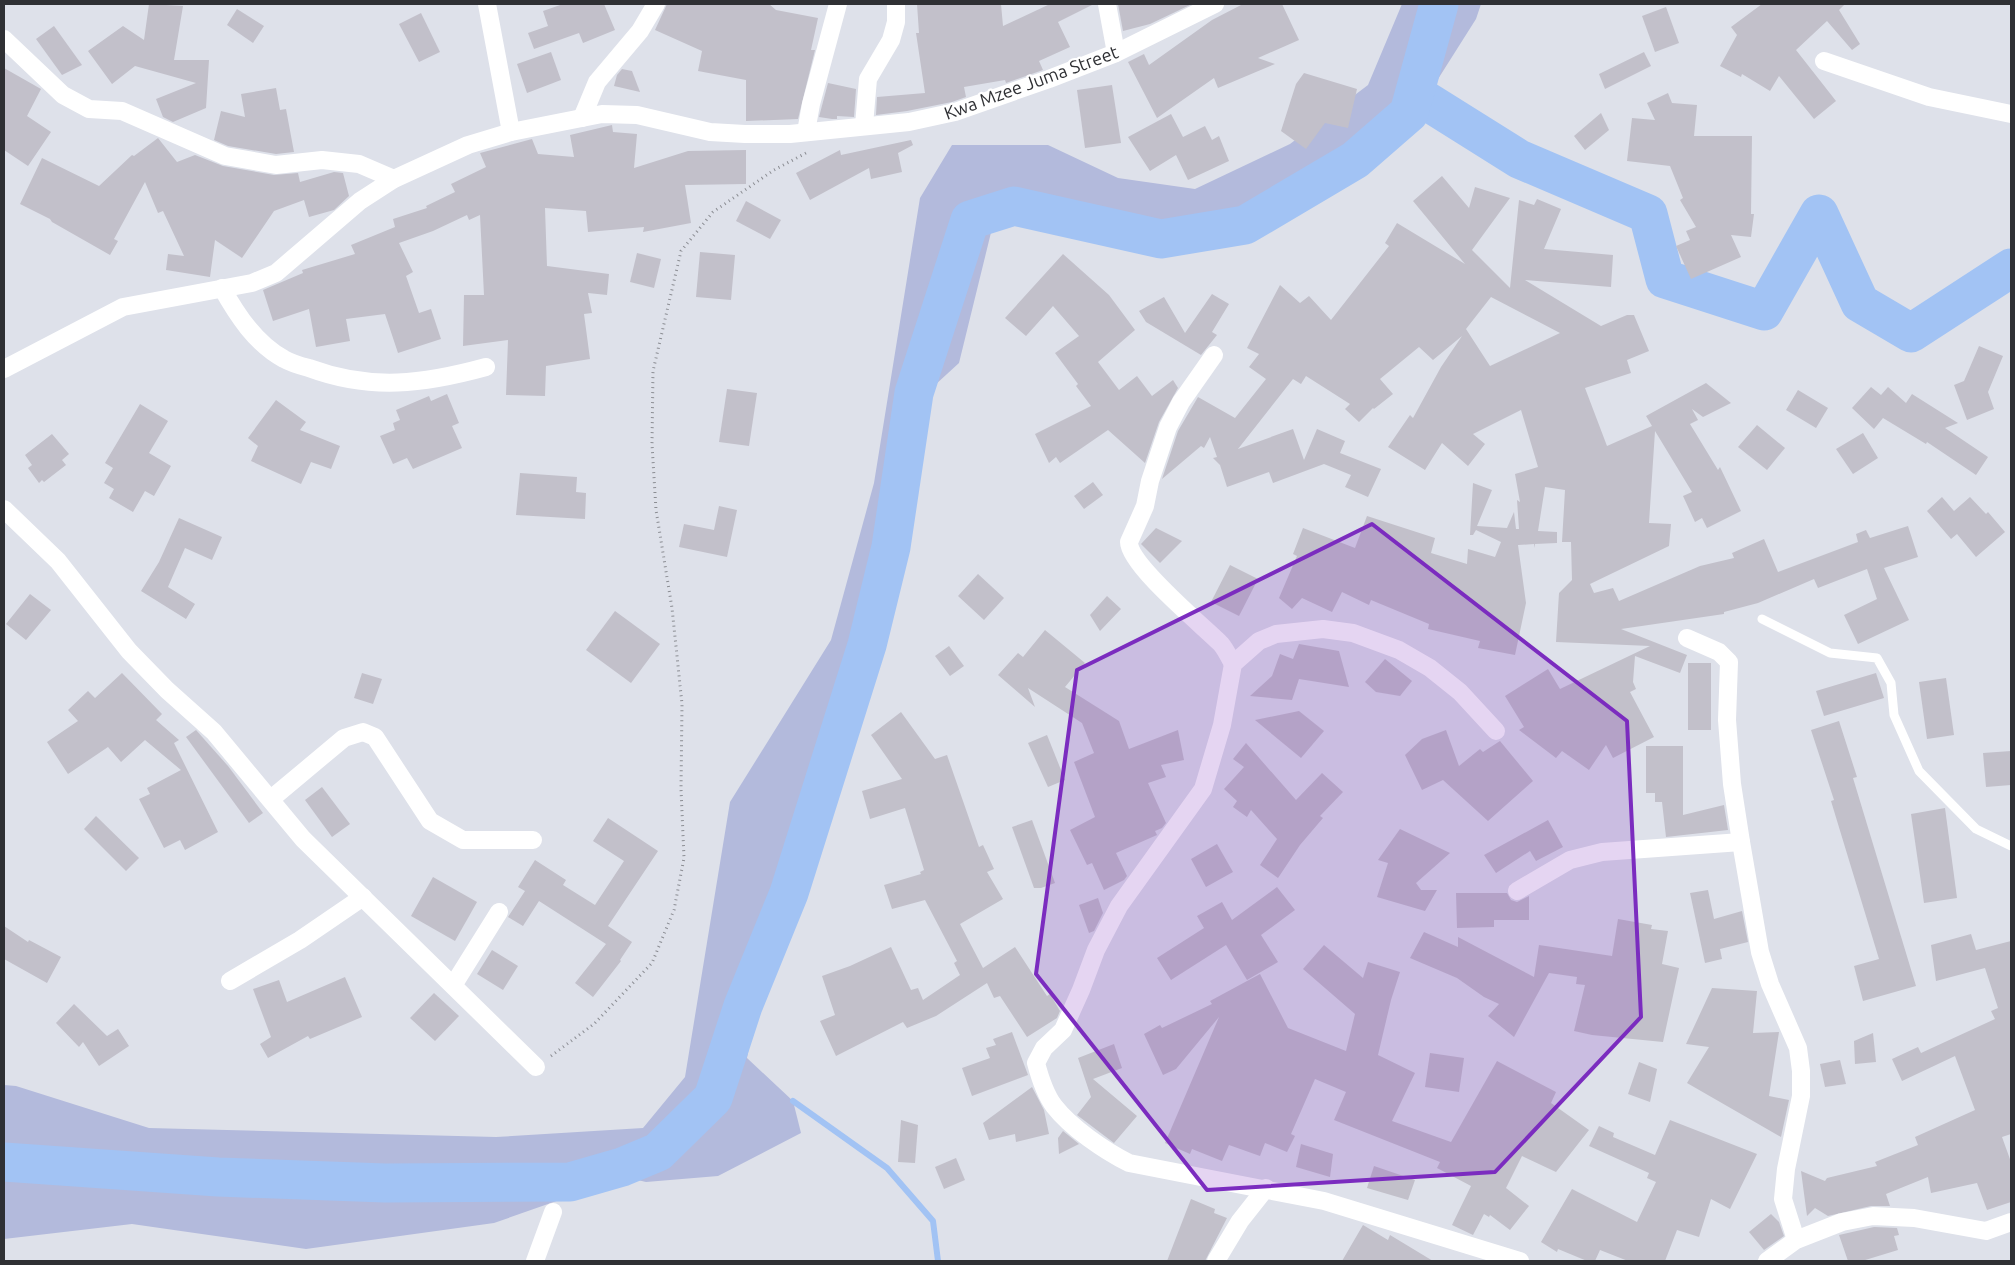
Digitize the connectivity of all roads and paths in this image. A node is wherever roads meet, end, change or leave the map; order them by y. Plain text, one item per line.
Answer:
1 (487, 4) edge
2 (656, 4) edge
3 (838, 4) edge
4 (896, 4) edge
5 (1107, 4) edge
6 (1215, 4) edge
7 (4, 39) edge
8 (1116, 53) junction
9 (1824, 61) dead end
10 (2011, 114) edge
11 (582, 118) junction
12 (864, 125) junction
13 (511, 132) junction
14 (806, 132) junction
15 (808, 152) dead end
16 (394, 179) junction
17 (222, 288) junction
18 (1214, 355) dead end
19 (486, 367) dead end
20 (4, 369) edge
21 (4, 509) edge
22 (1762, 620) dead end
23 (1687, 638) dead end
24 (1233, 664) junction
25 (1496, 730) dead end
26 (271, 799) junction
27 (533, 840) dead end
28 (1741, 842) junction
29 (2011, 846) edge
30 (1518, 891) dead end
31 (363, 897) junction
32 (499, 912) dead end
33 (230, 981) dead end
34 (454, 984) junction
35 (536, 1066) joint
36 (1266, 1188) junction
37 (553, 1212) dead end
38 (2011, 1222) edge
39 (1796, 1240) junction
40 (536, 1261) edge
41 (1216, 1261) edge
42 (1520, 1261) edge
43 (1767, 1261) edge

1 - 13 street
2 - 11 street
3 - 14 street
4 - 12 street
5 - 8 street
6 - 8 street, Kwa Mzee Juma Street
7 - 16 street
8 - 12 street, Kwa Mzee Juma Street
9 - 10 street
11 - 13 street, Kwa Mzee Juma Street
11 - 14 street, Kwa Mzee Juma Street
12 - 14 street, Kwa Mzee Juma Street
13 - 16 street, Kwa Mzee Juma Street
15 - 35 path
16 - 17 street, Kwa Mzee Juma Street
17 - 19 street
17 - 20 street, Kwa Mzee Juma Street
18 - 24 street
21 - 26 street
22 - 29 lane
23 - 28 street
24 - 25 street
24 - 36 street
26 - 27 street
26 - 31 street
28 - 30 street
28 - 39 street
31 - 33 street
31 - 34 street
32 - 34 street
34 - 35 street
36 - 41 street
36 - 42 street
37 - 40 street
38 - 39 street
39 - 43 street

